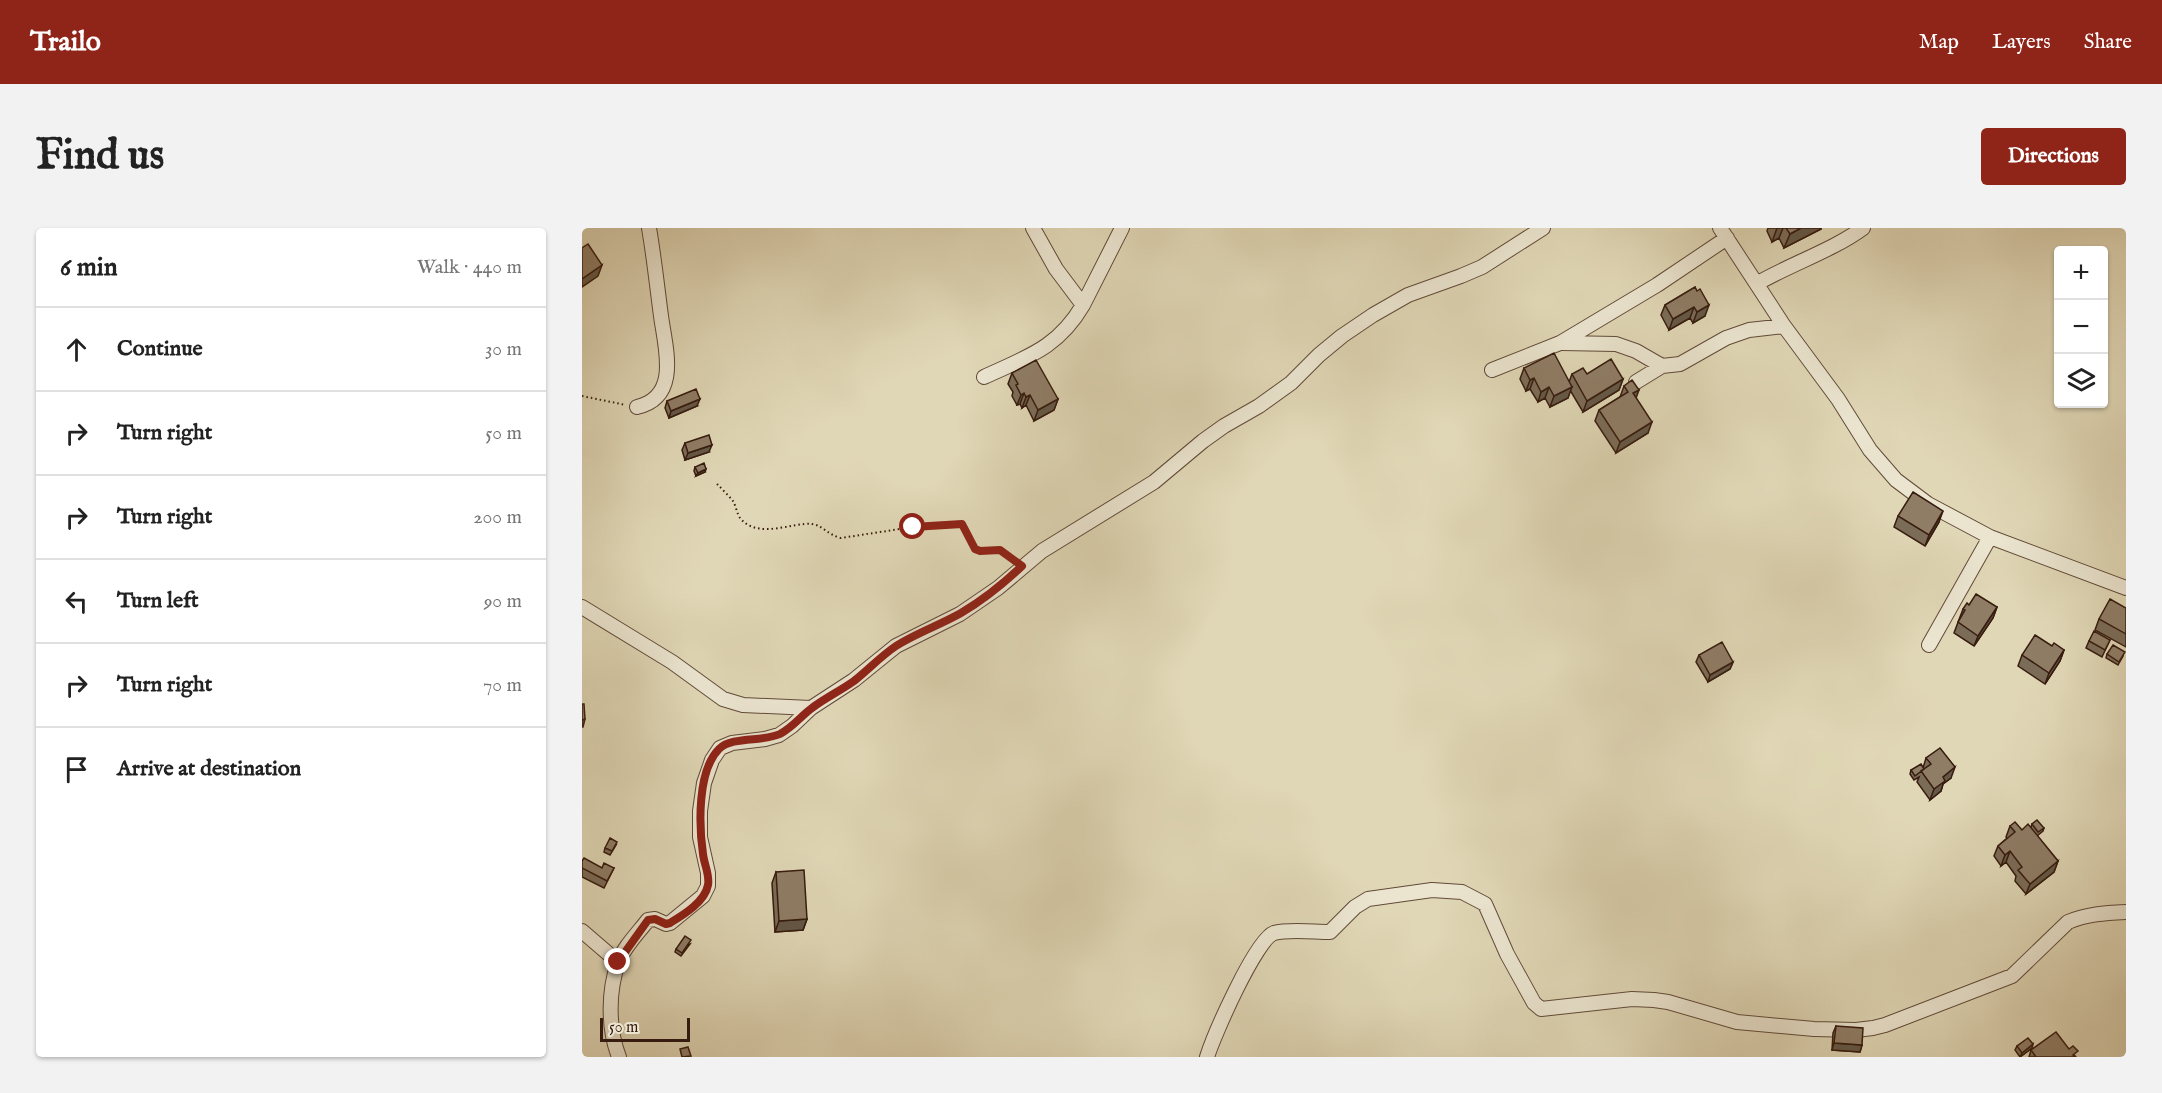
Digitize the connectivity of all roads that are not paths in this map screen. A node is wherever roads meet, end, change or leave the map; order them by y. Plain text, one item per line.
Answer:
1 (649, 228) edge
2 (1033, 228) edge
3 (1122, 228) edge
4 (1543, 228) edge
5 (1863, 228) edge
6 (1724, 233) edge
7 (1758, 283) junction
8 (1083, 305) junction
9 (1784, 326) junction
10 (1560, 343) junction
11 (1662, 366) junction
12 (1492, 370) dead end
13 (984, 377) dead end
14 (1636, 382) edge
15 (637, 407) road end
16 (1990, 537) junction
17 (2126, 588) edge
18 (582, 607) edge
19 (1929, 645) dead end
20 (811, 708) junction
21 (2126, 912) edge
22 (582, 931) edge
23 (618, 962) junction
24 (619, 1057) edge
25 (1207, 1057) edge

1 - 15 street
2 - 8 street
3 - 8 street
4 - 20 street
5 - 7 street
6 - 7 street
6 - 10 street
7 - 9 street
8 - 13 street
9 - 11 street
9 - 16 street
10 - 11 street
10 - 12 street
11 - 14 street
16 - 17 street
16 - 19 street
18 - 20 street
20 - 23 street
21 - 25 street
22 - 23 street
23 - 24 street

